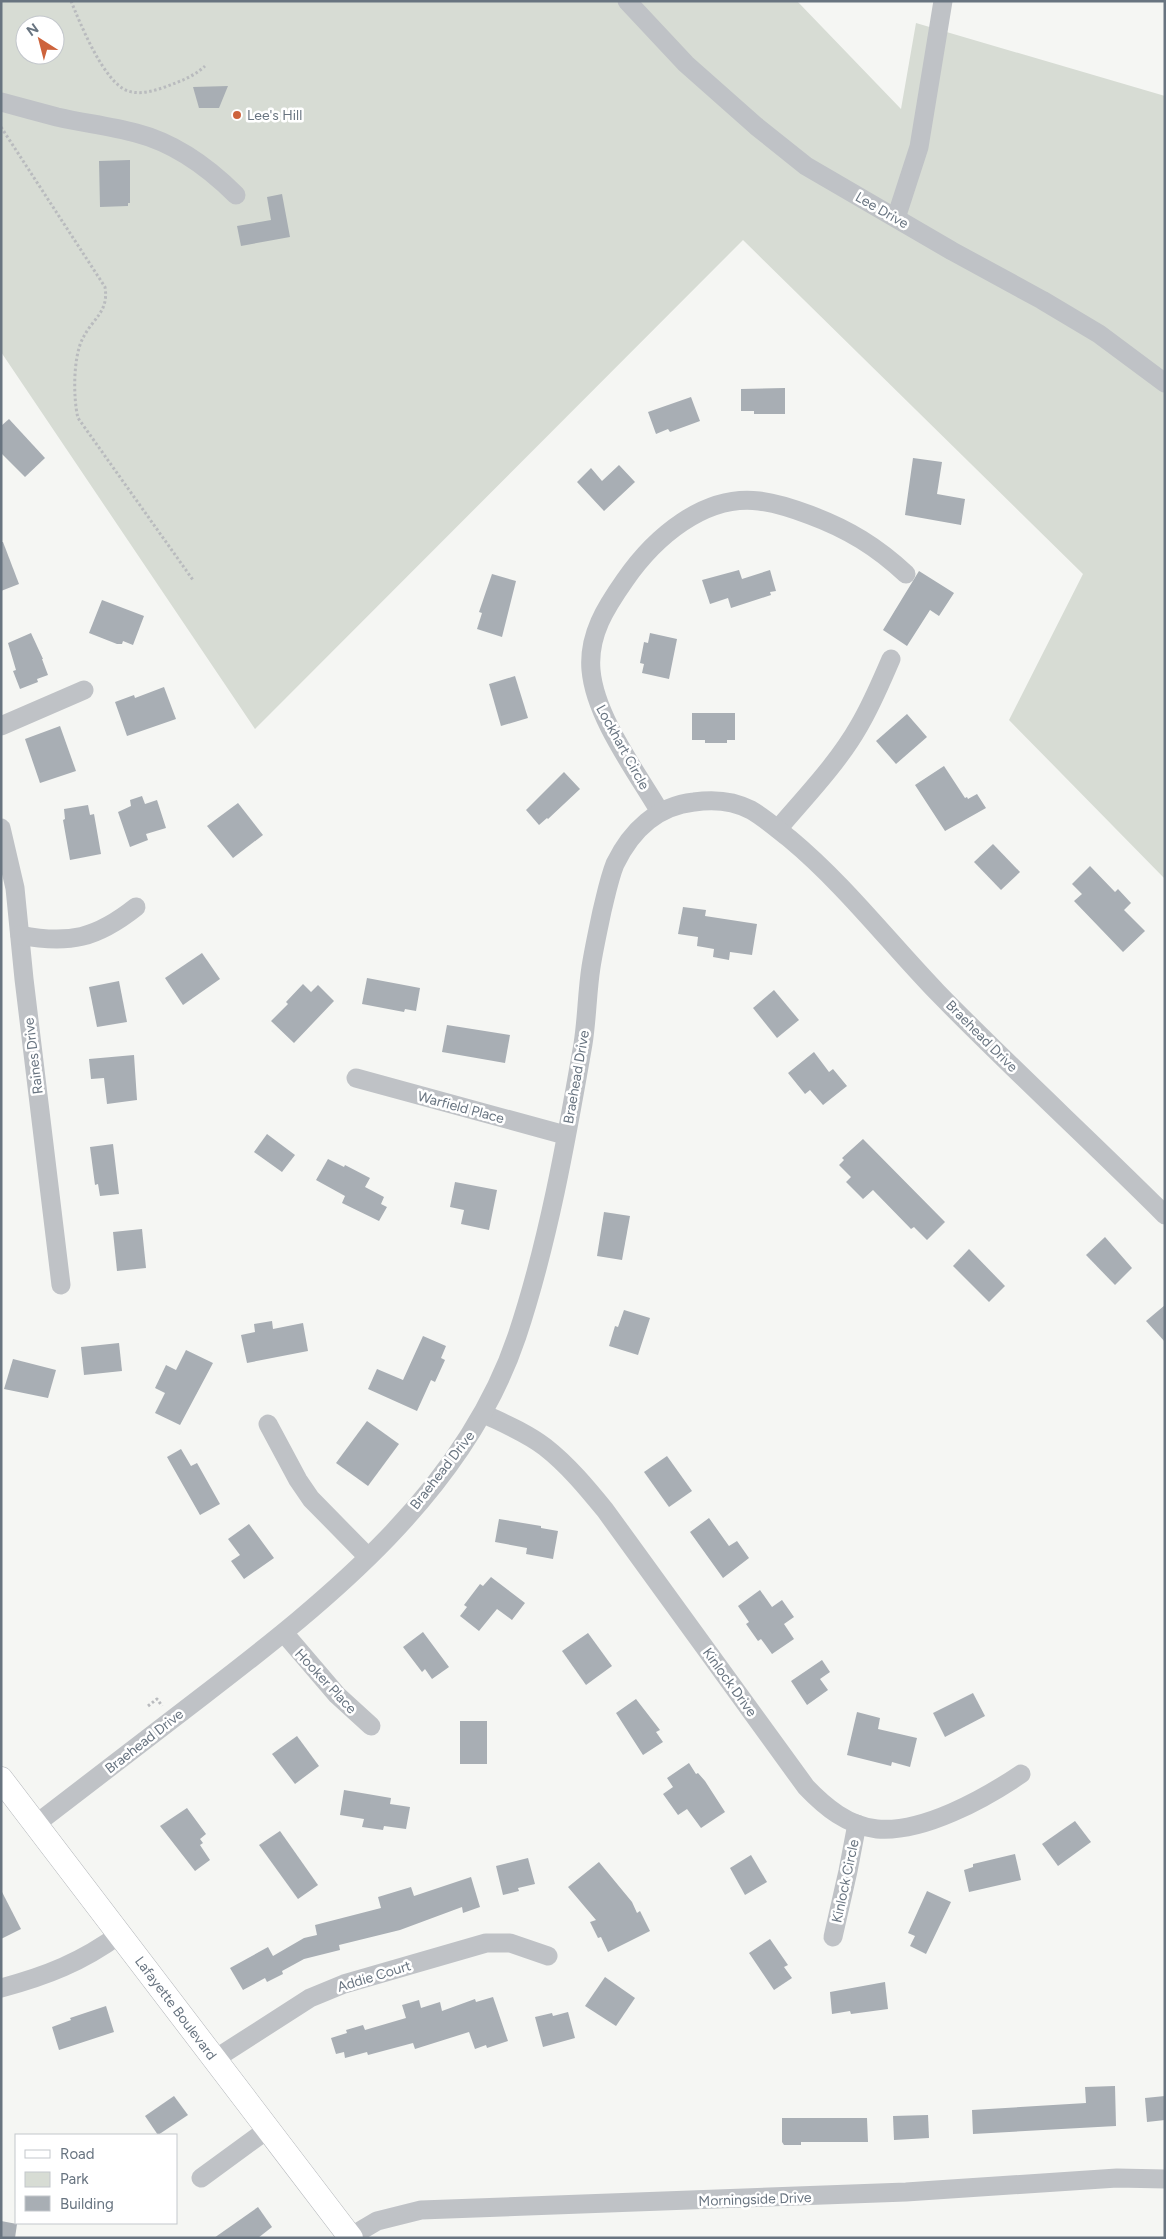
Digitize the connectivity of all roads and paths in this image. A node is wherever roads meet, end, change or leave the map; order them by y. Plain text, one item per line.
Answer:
1 (71, 1) edge
2 (627, 1) edge
3 (943, 1) edge
4 (206, 66) dead end
5 (1, 102) edge
6 (1, 127) edge
7 (236, 195) dead end
8 (896, 218) junction
9 (1165, 383) edge
10 (906, 574) dead end
11 (193, 580) dead end
12 (891, 659) dead end
13 (84, 690) dead end
14 (1, 726) edge
15 (660, 812) junction
16 (1, 828) edge
17 (778, 829) junction
18 (136, 907) dead end
19 (20, 935) junction
20 (356, 1078) dead end
21 (565, 1135) junction
22 (1165, 1215) edge
23 (61, 1285) dead end
24 (484, 1414) junction
25 (268, 1424) dead end
26 (368, 1557) junction
27 (284, 1634) junction
28 (371, 1726) dead end
29 (1021, 1774) dead end
30 (1, 1779) edge
31 (36, 1824) junction
32 (856, 1824) junction
33 (120, 1934) junction
34 (833, 1937) dead end
35 (548, 1956) dead end
36 (1, 1988) edge
37 (215, 2059) junction
38 (268, 2129) junction
39 (202, 2178) dead end
40 (1165, 2179) edge
41 (350, 2237) edge

1 - 4 path
2 - 8 street, Lee Drive
3 - 8 street
5 - 7 street
6 - 11 path
8 - 9 street, Lee Drive
10 - 15 street, Lockhart Circle
12 - 17 street
13 - 14 street
15 - 17 street, Braehead Drive
15 - 21 street, Braehead Drive
16 - 19 street, Raines Drive
17 - 22 street, Braehead Drive
18 - 19 street
19 - 23 street, Raines Drive
20 - 21 street, Warfield Place
21 - 24 street, Braehead Drive
24 - 26 street, Braehead Drive
24 - 32 street, Kinlock Drive
25 - 26 street
26 - 27 street, Braehead Drive
27 - 28 street, Hooker Place
27 - 31 street, Braehead Drive
29 - 32 street, Kinlock Drive
30 - 31 main road, Lafayette Boulevard
31 - 33 main road, Lafayette Boulevard
32 - 34 street, Kinlock Circle
33 - 36 street
33 - 37 main road, Lafayette Boulevard
35 - 37 street, Addie Court
37 - 38 main road, Lafayette Boulevard
38 - 39 street
38 - 41 main road, Lafayette Boulevard
40 - 41 street, Morningside Drive

